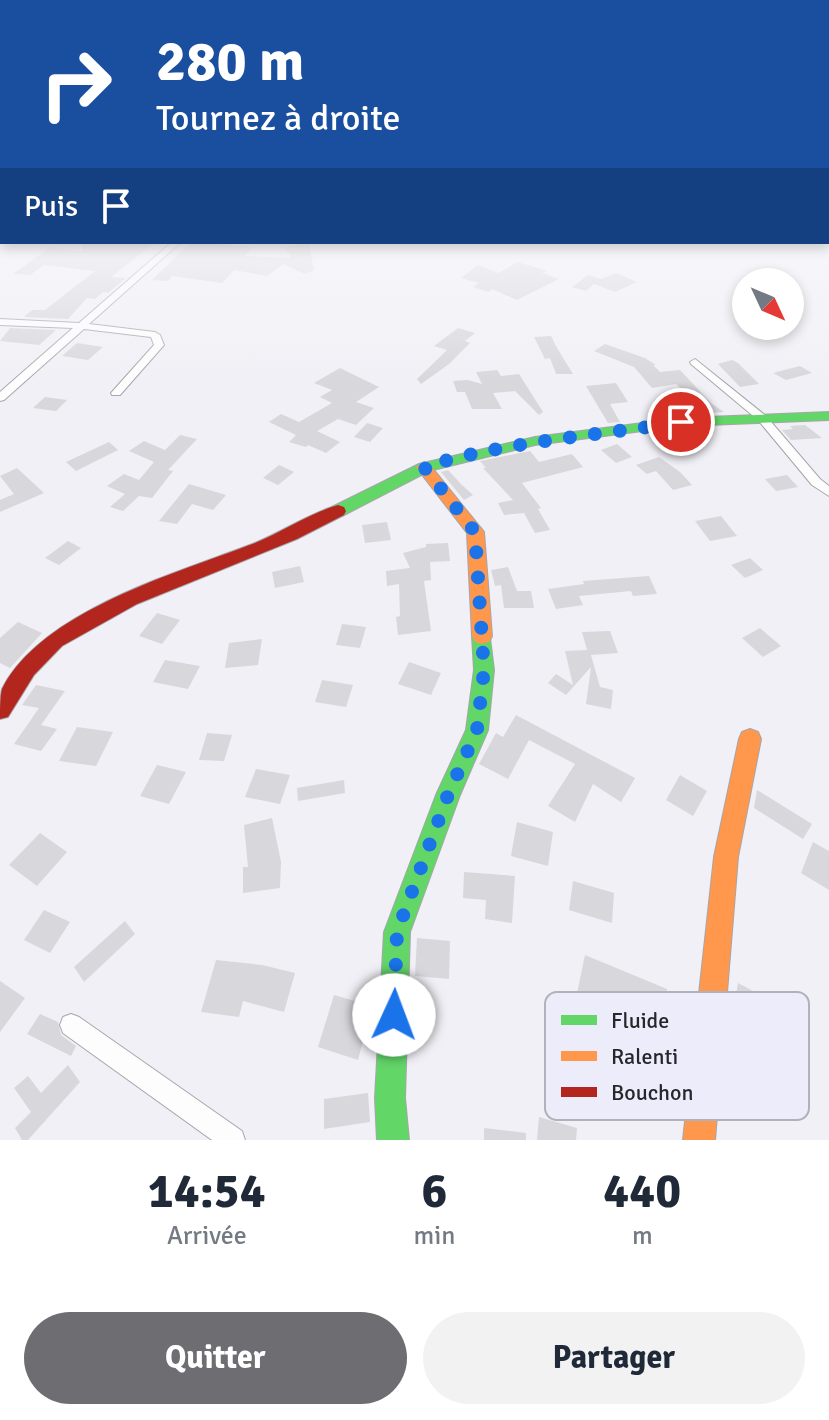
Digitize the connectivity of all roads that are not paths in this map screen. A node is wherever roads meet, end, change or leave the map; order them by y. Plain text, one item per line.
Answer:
1 (138, 276) edge
2 (0, 322) edge
3 (82, 326) junction
4 (695, 362) dead end
5 (116, 393) dead end
6 (0, 398) edge
7 (829, 416) edge
8 (762, 418) junction
9 (424, 467) junction
10 (829, 492) edge
11 (0, 710) edge
12 (750, 739) dead end
13 (713, 992) edge
14 (71, 1025) dead end
15 (701, 1120) edge
16 (233, 1140) edge
17 (393, 1140) edge
18 (699, 1140) edge

1 - 3 street
2 - 3 street
3 - 5 street
3 - 6 street
4 - 8 street
7 - 8 street
8 - 9 street
8 - 10 street
9 - 11 street
9 - 17 street
12 - 13 street
14 - 16 street
15 - 18 street

